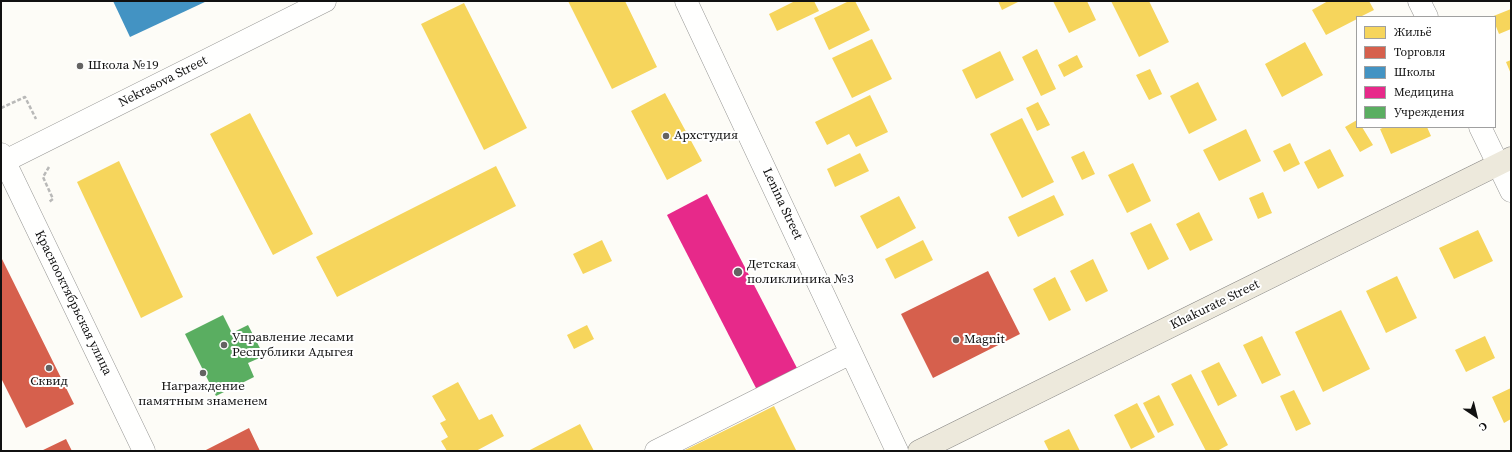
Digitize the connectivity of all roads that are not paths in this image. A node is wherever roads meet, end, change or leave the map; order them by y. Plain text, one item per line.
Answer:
1 (325, 1) edge
2 (686, 1) edge
3 (1419, 1) edge
4 (1426, 16) edge
5 (1481, 128) edge
6 (2, 160) edge
7 (1504, 161) edge
8 (1511, 191) edge
9 (851, 353) junction
10 (144, 451) edge
11 (656, 451) edge
12 (898, 451) edge
13 (919, 451) edge

1 - 6 street, Nekrasova Street
2 - 9 street, Lenina Street
3 - 4 street
5 - 7 street
6 - 10 street, Краснооктябрьская улица
7 - 8 street
7 - 13 main road, Khakurate Street
9 - 11 street
9 - 12 street, Lenina Street

